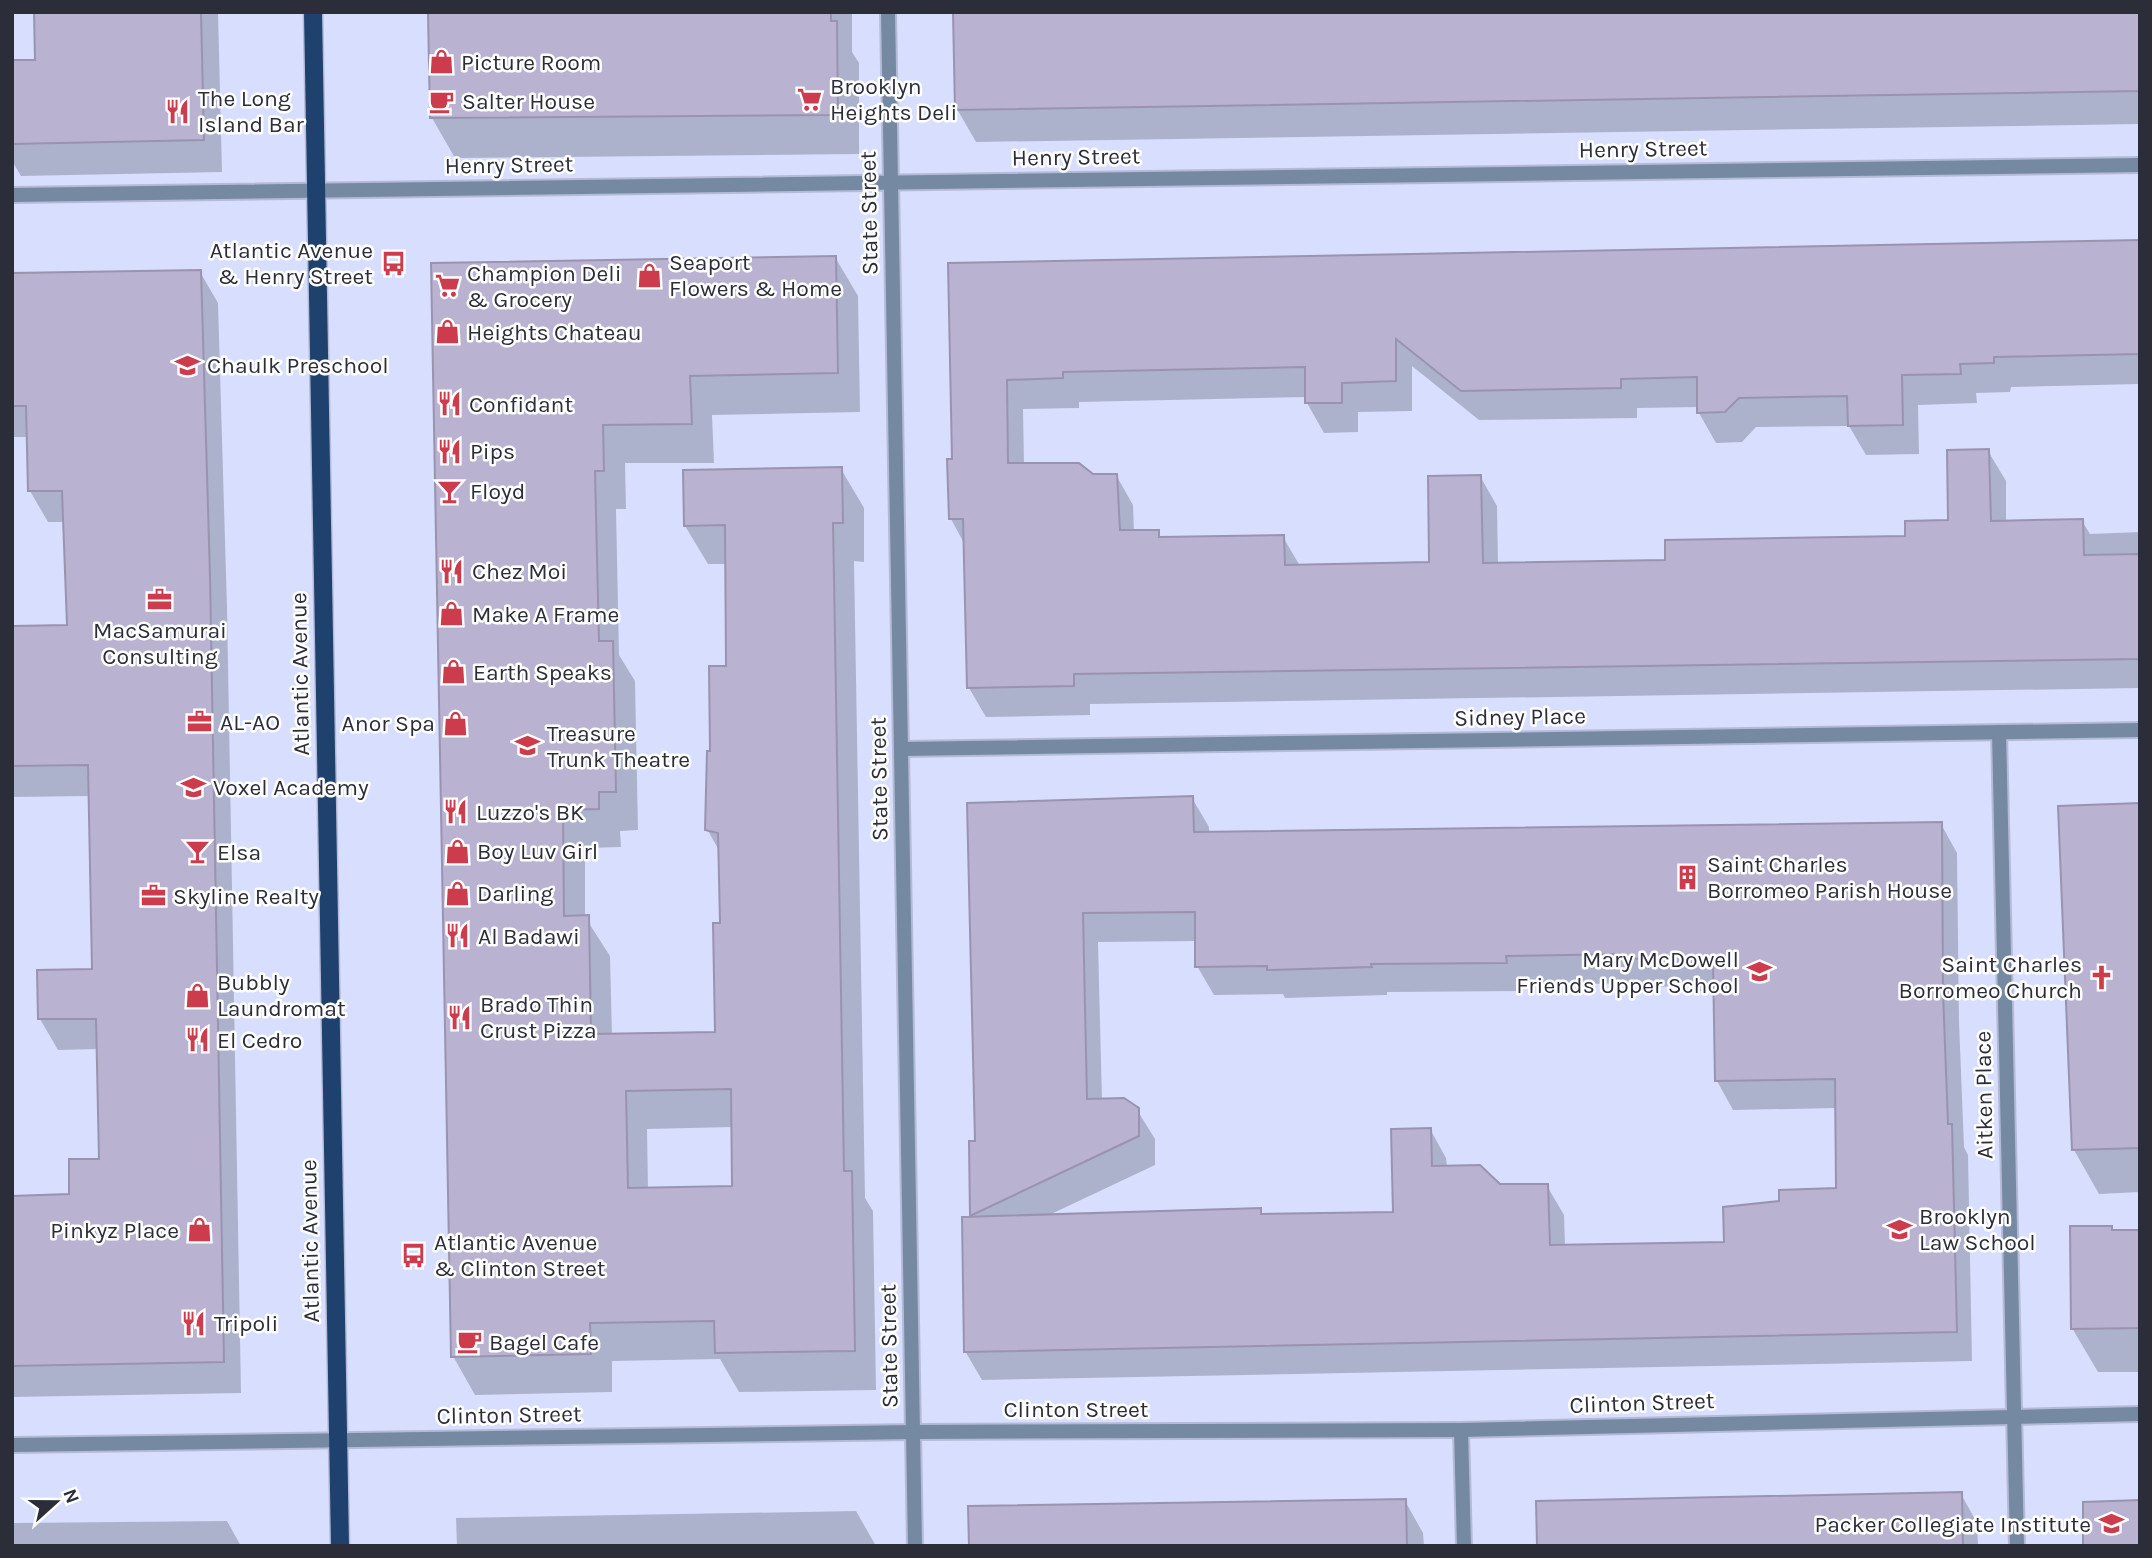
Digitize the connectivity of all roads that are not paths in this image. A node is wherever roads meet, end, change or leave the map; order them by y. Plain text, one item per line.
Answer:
1 (313, 12) edge
2 (888, 12) edge
3 (2140, 165) edge
4 (892, 183) junction
5 (315, 190) junction
6 (12, 195) edge
7 (2140, 730) edge
8 (2000, 732) junction
9 (901, 749) junction
10 (2140, 1414) edge
11 (2014, 1415) junction
12 (1461, 1430) junction
13 (913, 1432) junction
14 (338, 1440) junction
15 (12, 1445) edge
16 (340, 1546) edge
17 (915, 1546) edge
18 (1464, 1546) edge
19 (2017, 1546) edge

1 - 5 main road, Atlantic Avenue
2 - 4 street, State Street
3 - 4 street, Henry Street
4 - 5 street, Henry Street
4 - 9 street, State Street
5 - 6 street, Henry Street
5 - 14 main road, Atlantic Avenue
7 - 8 street, Sidney Place
8 - 9 street, Sidney Place
8 - 11 street, Aitken Place
9 - 13 street, State Street
10 - 11 street, Clinton Street
11 - 12 street, Clinton Street
11 - 19 street, Aitken Place
12 - 13 street, Clinton Street
12 - 18 street
13 - 14 street, Clinton Street
13 - 17 street, State Street
14 - 15 street, Clinton Street
14 - 16 main road, Atlantic Avenue

